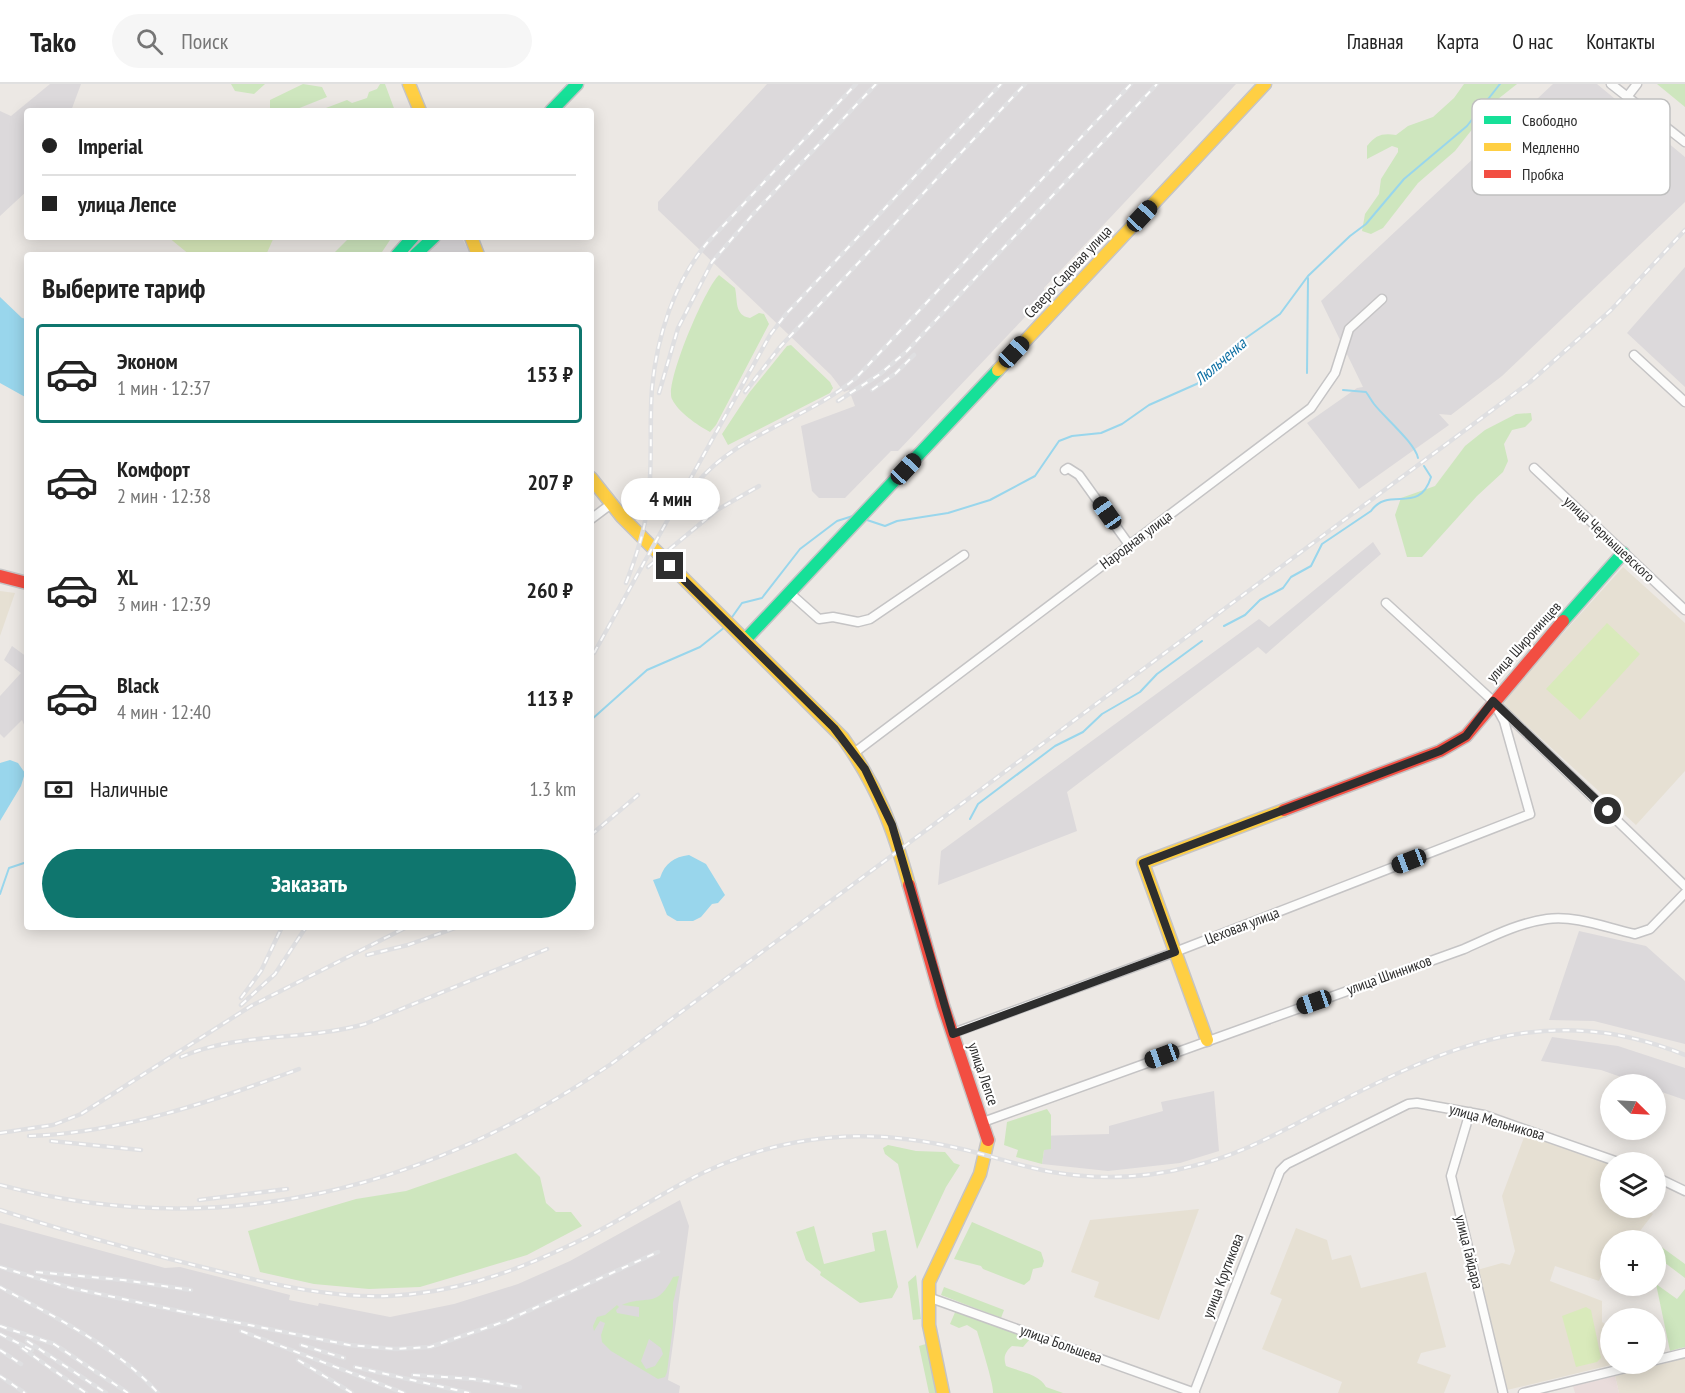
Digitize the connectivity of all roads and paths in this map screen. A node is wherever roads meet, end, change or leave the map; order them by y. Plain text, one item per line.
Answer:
1 (410, 84) edge
2 (577, 84) edge
3 (1264, 84) edge
4 (1611, 84) edge
5 (1637, 84) edge
6 (1627, 97) junction
7 (1630, 99) edge
8 (419, 108) edge
9 (554, 108) edge
10 (1670, 130) edge
11 (1685, 142) edge
12 (410, 240) edge
13 (431, 240) edge
14 (400, 252) edge
15 (418, 252) edge
16 (1382, 299) dead end
17 (1634, 355) dead end
18 (1685, 402) edge
19 (1534, 468) dead end
20 (1065, 470) dead end
21 (594, 482) edge
22 (611, 504) junction
23 (594, 517) edge
24 (1130, 546) junction
25 (1623, 553) junction
26 (964, 555) dead end
27 (0, 576) edge
28 (24, 582) edge
29 (791, 594) junction
30 (1386, 603) dead end
31 (1685, 610) edge
32 (743, 636) junction
33 (1493, 701) junction
34 (854, 753) junction
35 (1685, 886) edge
36 (1685, 894) edge
37 (1175, 952) junction
38 (953, 1034) junction
39 (1207, 1040) junction
40 (1470, 1112) junction
41 (984, 1122) junction
42 (1600, 1155) edge
43 (1280, 1171) joint
44 (1666, 1182) edge
45 (1685, 1191) edge
46 (927, 1298) junction
47 (1685, 1353) edge
48 (1666, 1358) edge
49 (1601, 1374) edge
50 (943, 1393) edge
51 (1195, 1393) edge
52 (1503, 1393) edge
53 (1523, 1393) edge

1 - 8 street
2 - 9 street
3 - 29 street, Северо-Садовая улица
4 - 6 street
5 - 6 street
6 - 7 street
10 - 11 street
12 - 14 street
13 - 15 street
16 - 24 street, Народная улица
17 - 18 street
19 - 25 street, улица Чернышевского
20 - 24 street
21 - 22 street, улица Лепсе
22 - 23 street
22 - 32 street, улица Лепсе
24 - 34 street, Народная улица
25 - 31 street, улица Чернышевского
25 - 33 street, улица Широнинцев
26 - 29 street
27 - 28 street
29 - 32 street, Северо-Садовая улица
30 - 33 street
32 - 34 street, улица Лепсе
33 - 35 street
33 - 37 street, улица Широнинцев
33 - 37 street, Цеховая улица
34 - 38 street, улица Лепсе
36 - 39 street, улица Шинников
37 - 38 street, Цеховая улица
37 - 39 street
38 - 41 street, улица Лепсе
39 - 41 street, улица Шинников
40 - 42 street, улица Мельникова
40 - 43 street, улица Мельникова
40 - 52 street, улица Гайдара
41 - 46 street, улица Лепсе
43 - 51 street, улица Крутикова
44 - 45 street
46 - 50 street, улица Лепсе
46 - 51 street, улица Большева
47 - 48 street
49 - 53 street

